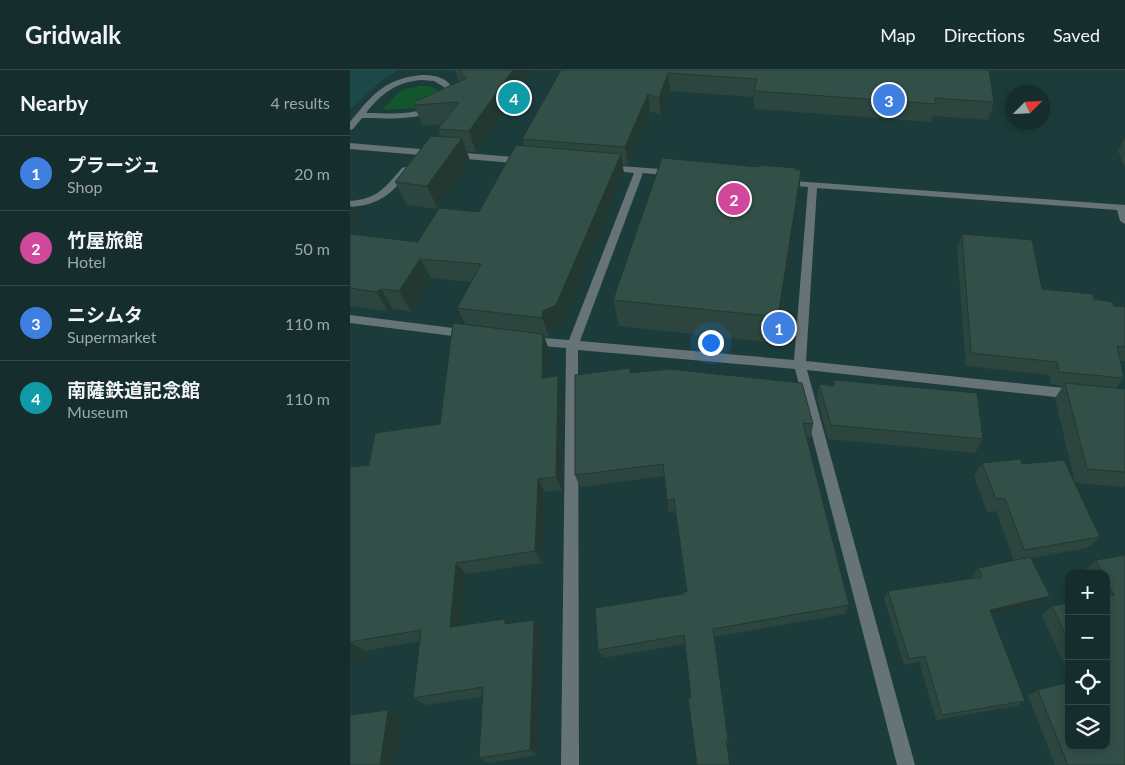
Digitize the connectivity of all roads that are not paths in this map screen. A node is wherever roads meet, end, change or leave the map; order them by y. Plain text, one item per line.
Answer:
1 (410, 70) edge
2 (386, 88) junction
3 (360, 116) junction
4 (350, 127) edge
5 (350, 146) edge
6 (419, 152) junction
7 (532, 162) edge
8 (600, 167) edge
9 (640, 171) junction
10 (688, 175) edge
11 (775, 181) edge
12 (813, 184) junction
13 (350, 204) edge
14 (1123, 208) edge
15 (1125, 221) edge
16 (350, 319) edge
17 (485, 335) edge
18 (523, 340) edge
19 (572, 346) junction
20 (800, 365) junction
21 (1086, 395) edge
22 (570, 765) edge
23 (906, 765) edge

1 - 2 street
2 - 3 street
2 - 3 street
3 - 4 street
5 - 6 street
6 - 7 street
6 - 13 street
8 - 9 street
9 - 10 street
9 - 19 street
11 - 12 street
12 - 14 street
12 - 20 street
14 - 15 street
16 - 17 street
18 - 19 street
19 - 20 street
19 - 22 street
20 - 21 street
20 - 23 street

